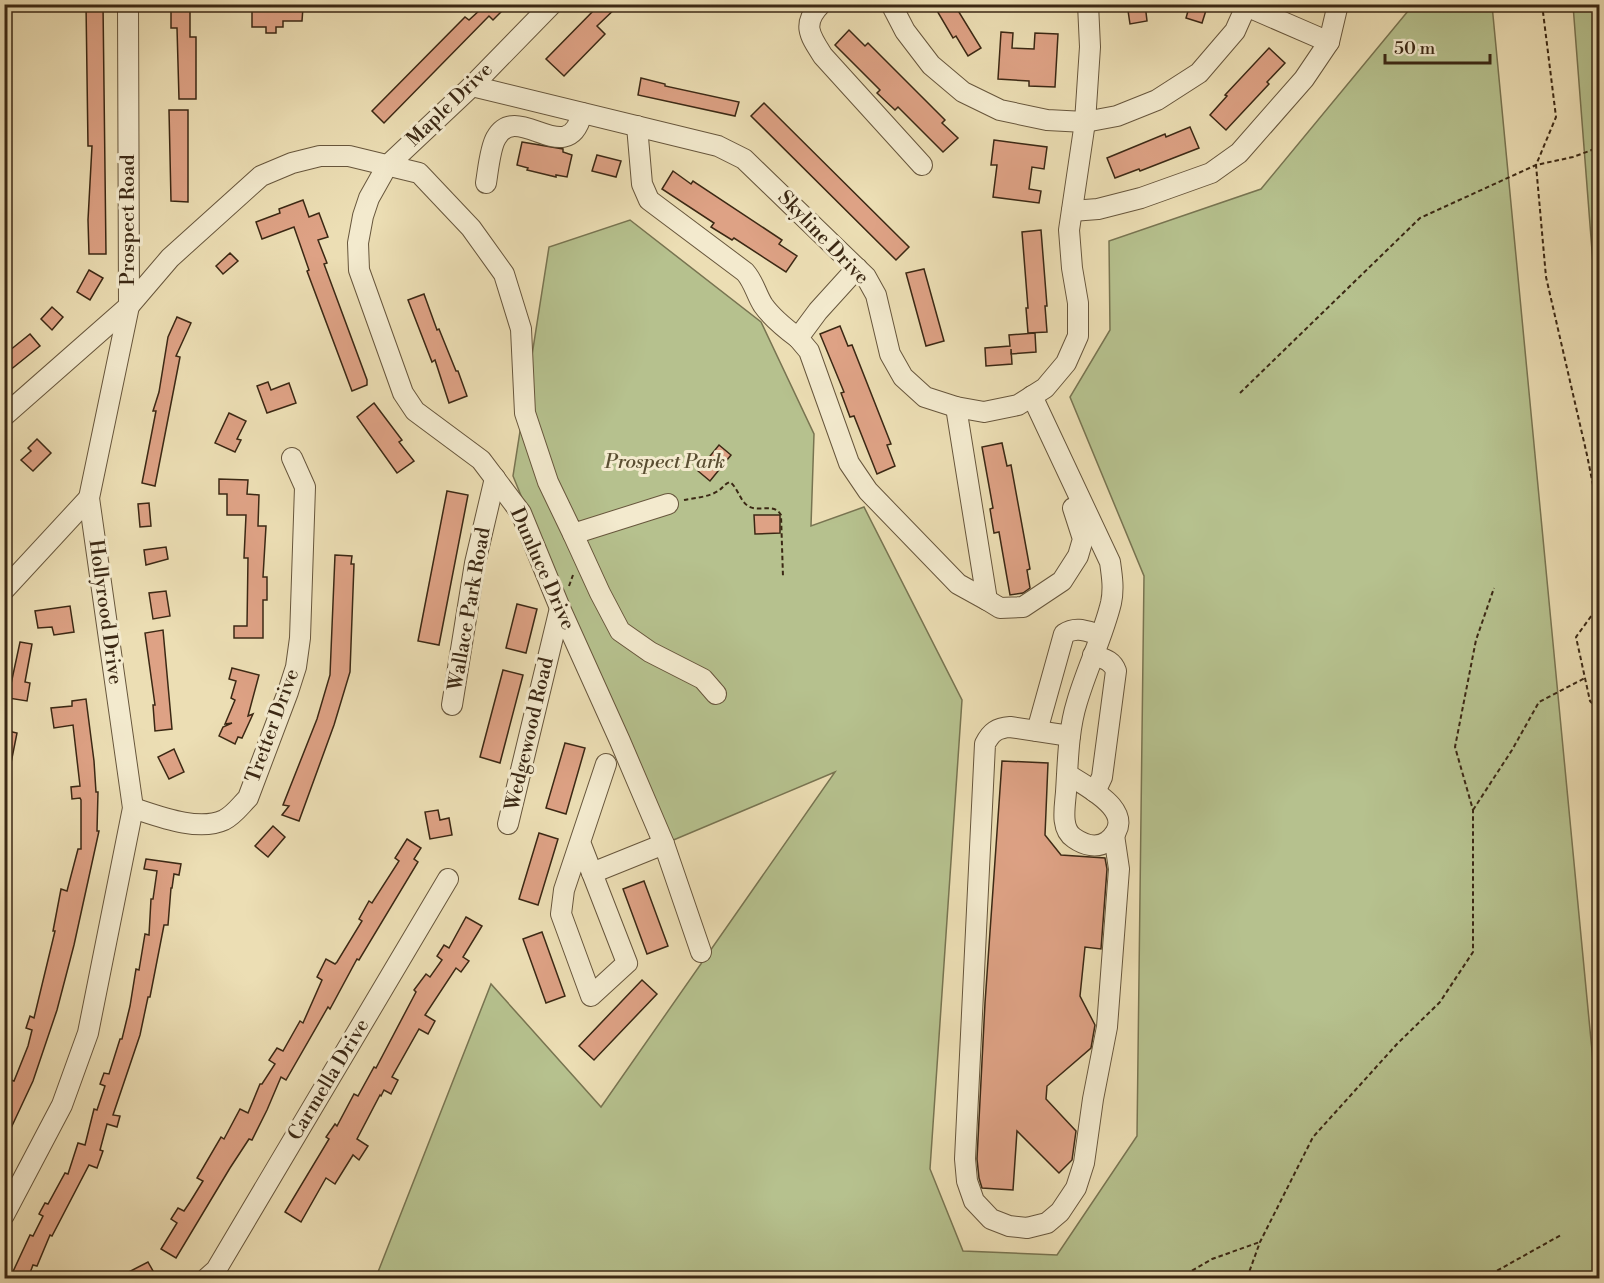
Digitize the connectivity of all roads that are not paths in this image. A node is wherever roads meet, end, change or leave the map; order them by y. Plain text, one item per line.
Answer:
1 (128, 4) edge
2 (552, 4) edge
3 (821, 4) edge
4 (891, 4) edge
5 (1088, 4) edge
6 (1338, 4) edge
7 (1247, 5) edge
8 (1329, 42) junction
9 (472, 86) junction
10 (582, 113) junction
11 (1085, 122) junction
12 (637, 126) junction
13 (922, 165) dead end
14 (387, 166) junction
15 (486, 183) dead end
16 (1072, 211) junction
17 (363, 216) joint
18 (857, 268) junction
19 (129, 306) junction
20 (798, 338) junction
21 (1027, 399) junction
22 (956, 407) junction
23 (4, 416) edge
24 (292, 458) dead end
25 (495, 478) junction
26 (89, 498) junction
27 (668, 504) road end
28 (573, 534) junction
29 (4, 591) edge
30 (987, 600) junction
31 (560, 608) junction
32 (1100, 635) junction
33 (1093, 655) junction
34 (716, 694) dead end
35 (452, 705) dead end
36 (1037, 731) junction
37 (1070, 736) junction
38 (606, 764) dead end
39 (1067, 774) junction
40 (1095, 792) junction
41 (133, 808) junction
42 (508, 824) dead end
43 (1114, 835) junction
44 (580, 842) junction
45 (664, 844) junction
46 (592, 873) junction
47 (448, 879) dead end
48 (701, 952) dead end
49 (4, 1215) edge
50 (214, 1276) edge

1 - 19 street, Prospect Road
2 - 9 street, Maple Drive
3 - 13 street
4 - 11 street
5 - 11 street, Skyline Drive
6 - 8 street
7 - 8 street
7 - 11 street
8 - 16 street
9 - 10 street, Skyline Drive
9 - 14 street, Maple Drive
10 - 12 street, Skyline Drive
10 - 15 street
11 - 16 street, Skyline Drive
12 - 18 street, Skyline Drive
12 - 20 street
14 - 17 street, Maple Drive
14 - 19 street, Hollyrood Drive
14 - 28 street, Hollyrood Drive
16 - 21 street, Skyline Drive
17 - 25 street, Dunluce Drive
18 - 20 street
18 - 22 street, Skyline Drive
19 - 23 street, Prospect Road
19 - 26 street, Hollyrood Drive
20 - 30 street
21 - 22 street, Skyline Drive
21 - 30 street
21 - 32 street
22 - 30 street
24 - 41 street, Tretter Drive
25 - 31 street, Dunluce Drive
25 - 35 street, Wallace Park Road
26 - 29 street
26 - 41 street, Hollyrood Drive
27 - 28 street
28 - 34 street, Hollyrood Drive
31 - 42 street, Wedgewood Road
31 - 45 street, Dunluce Drive
32 - 33 street
32 - 36 street
33 - 37 street
33 - 40 street
36 - 37 street
36 - 43 street
37 - 39 street
38 - 44 street
39 - 40 street
39 - 43 street
40 - 43 street
41 - 49 street, Hollyrood Drive
44 - 46 street
44 - 46 street
45 - 46 street
45 - 48 street, Dunluce Drive
47 - 50 street, Carmella Drive

